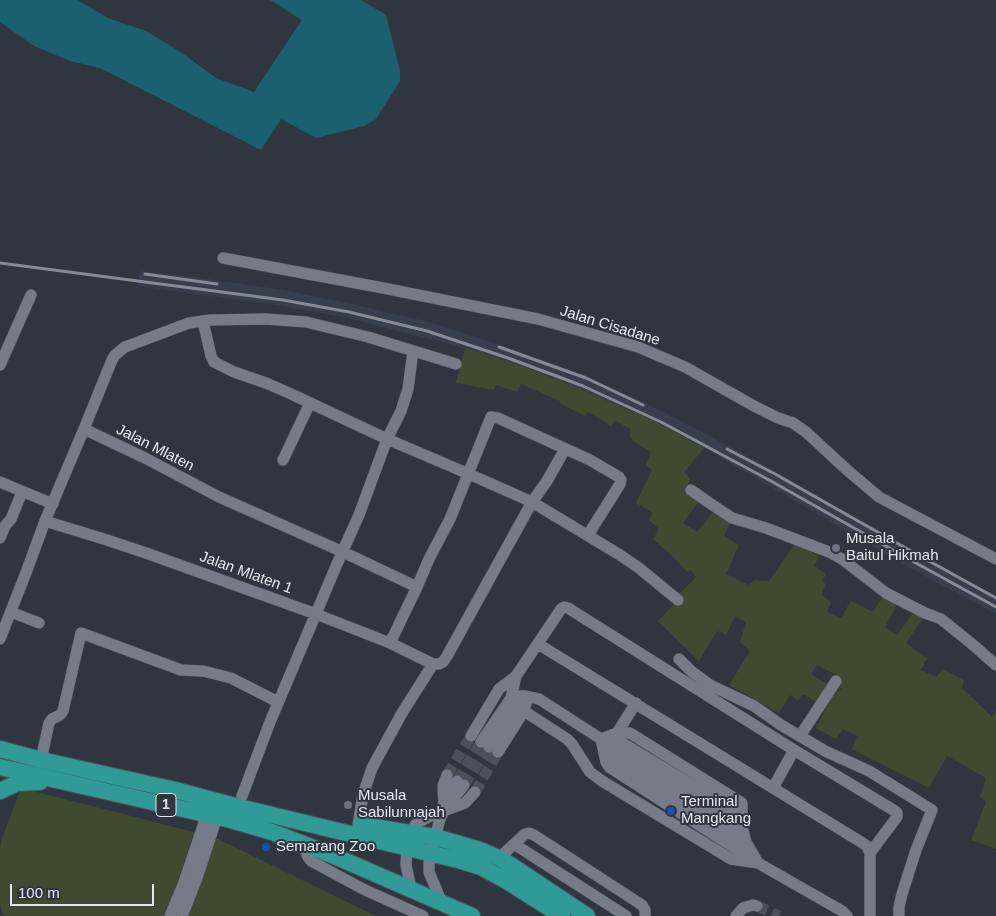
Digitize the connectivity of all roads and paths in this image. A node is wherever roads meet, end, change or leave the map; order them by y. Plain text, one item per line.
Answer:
1 (222, 258) dead end
2 (31, 295) dead end
3 (203, 321) junction
4 (413, 351) junction
5 (456, 364) dead end
6 (0, 365) edge
7 (310, 403) junction
8 (84, 429) junction
9 (387, 439) junction
10 (565, 449) junction
11 (283, 460) dead end
12 (469, 474) junction
13 (0, 482) edge
14 (691, 490) dead end
15 (22, 492) junction
16 (532, 502) junction
17 (53, 504) junction
18 (45, 521) junction
19 (588, 535) junction
20 (0, 538) edge
21 (343, 552) junction
22 (996, 559) edge
23 (417, 587) junction
24 (678, 600) dead end
25 (316, 614) junction
26 (6, 618) edge
27 (39, 623) dead end
28 (0, 638) edge
29 (390, 643) junction
30 (538, 644) junction
31 (679, 659) dead end
32 (433, 664) junction
33 (996, 665) edge
34 (516, 676) junction
35 (836, 681) dead end
36 (520, 696) junction
37 (278, 702) junction
38 (636, 703) junction
39 (524, 711) junction
40 (617, 734) junction
41 (800, 736) junction
42 (601, 739) junction
43 (485, 744) junction
44 (0, 749) edge
45 (794, 750) junction
46 (41, 760) junction
47 (0, 767) edge
48 (60, 780) junction
49 (773, 788) junction
50 (0, 791) edge
51 (475, 792) tunnel mouth
52 (445, 805) junction
53 (226, 811) junction
54 (742, 815) junction
55 (358, 825) junction
56 (742, 827) junction
57 (341, 831) junction
58 (408, 840) junction
59 (746, 842) junction
60 (514, 844) junction
61 (307, 845) junction
62 (433, 845) junction
63 (870, 853) junction
64 (332, 854) junction
65 (499, 858) junction
66 (758, 863) junction
67 (411, 889) junction
68 (442, 904) junction
69 (757, 906) dead end
70 (170, 916) edge
71 (182, 916) edge
72 (423, 916) edge
73 (472, 916) edge
74 (562, 916) edge
75 (587, 916) edge
76 (626, 916) edge
77 (645, 916) edge
78 (736, 916) edge
79 (847, 916) edge
80 (870, 916) edge
81 (899, 916) edge

1 - 22 street, Jalan Cisadane
2 - 6 street
3 - 4 street
3 - 7 street
3 - 8 street
4 - 5 street
4 - 9 street
7 - 9 street
7 - 11 street
8 - 17 street
8 - 21 street, Jalan Mlaten
9 - 12 street
9 - 21 street
10 - 12 street
10 - 16 street
10 - 19 street
12 - 16 street
12 - 23 street
13 - 15 street
14 - 33 street
15 - 17 street
15 - 20 street
16 - 19 street
16 - 32 street
17 - 18 street
18 - 25 street, Jalan Mlaten 1
18 - 26 street
19 - 24 street
21 - 23 street, Jalan Mlaten
21 - 25 street
23 - 29 street
25 - 29 street, Jalan Mlaten 1
25 - 37 street
26 - 27 street
26 - 28 street
29 - 32 street, Jalan Mlaten 1
30 - 34 street
30 - 38 street
30 - 45 street
31 - 41 street
32 - 55 street
34 - 36 street
34 - 43 street
35 - 41 street
36 - 39 street
36 - 42 street
36 - 43 street
37 - 46 street
37 - 53 street
38 - 40 street
38 - 49 street
39 - 43 street
39 - 66 street
40 - 42 street
40 - 54 street
41 - 81 street
42 - 54 street
42 - 56 street
42 - 59 street
42 - 66 street
44 - 46 highway, 1
45 - 49 street
45 - 63 street
46 - 53 highway, 1
47 - 48 highway, 1
48 - 50 highway
48 - 53 highway, 1
49 - 63 street
51 - 52 street
52 - 52 street
52 - 58 street
52 - 62 street
53 - 55 highway
53 - 57 highway, 1
53 - 61 highway, 1
53 - 70 street
53 - 71 street
54 - 56 street
55 - 58 highway
56 - 59 street
57 - 58 highway, 1
57 - 64 highway
58 - 62 highway
58 - 67 street
59 - 66 street
60 - 65 street
60 - 76 street
60 - 77 street
61 - 64 highway, 1
61 - 72 street
62 - 65 highway
62 - 68 street
62 - 74 highway
63 - 80 street
64 - 67 highway, 1
65 - 75 highway
66 - 79 street
67 - 68 highway, 1
68 - 73 highway, 1
69 - 78 street

